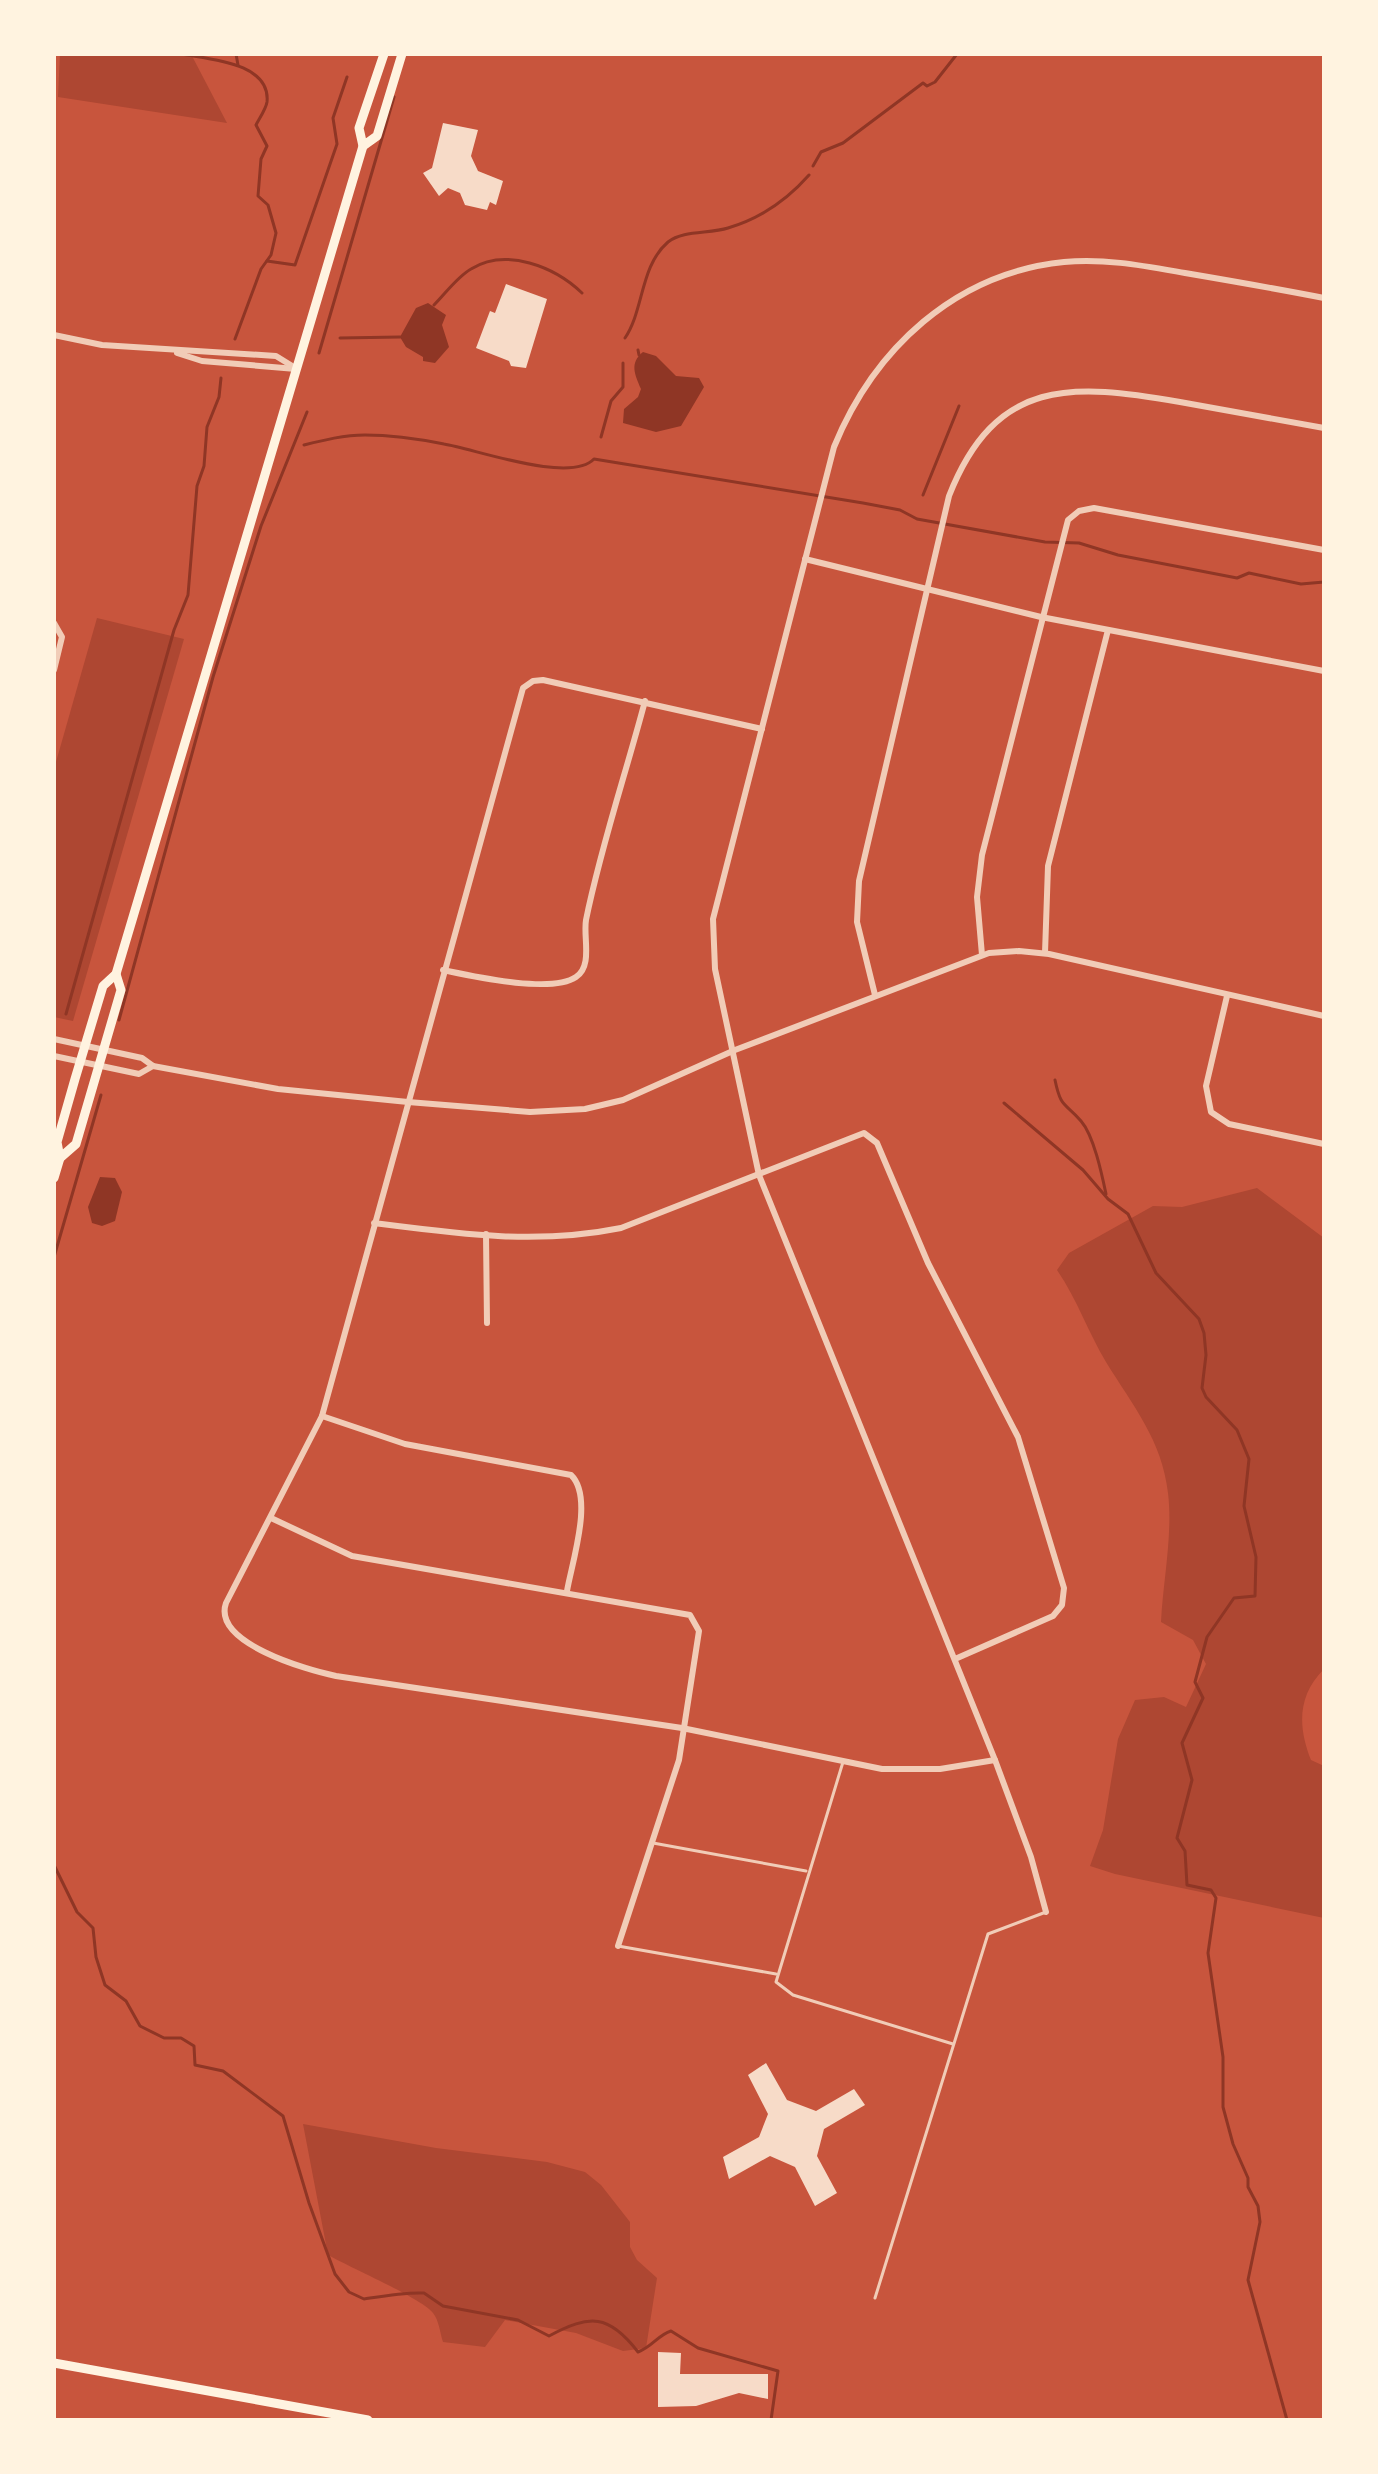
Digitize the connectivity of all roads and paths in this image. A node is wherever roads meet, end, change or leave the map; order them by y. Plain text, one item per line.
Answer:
1 (384, 54) edge
2 (402, 54) edge
3 (363, 146) junction
4 (1324, 298) edge
5 (54, 335) edge
6 (169, 351) junction
7 (298, 369) junction
8 (1324, 428) edge
9 (1324, 550) edge
10 (805, 559) junction
11 (924, 589) junction
12 (1041, 617) junction
13 (54, 623) edge
14 (1108, 630) junction
15 (54, 670) edge
16 (1324, 671) edge
17 (645, 701) junction
18 (762, 729) junction
19 (1045, 953) junction
20 (982, 955) junction
21 (443, 970) junction
22 (116, 974) junction
23 (875, 995) junction
24 (1227, 996) junction
25 (1324, 1016) edge
26 (54, 1039) edge
27 (86, 1044) junction
28 (103, 1048) junction
29 (735, 1050) junction
30 (54, 1056) edge
31 (81, 1062) junction
32 (98, 1064) junction
33 (153, 1066) junction
34 (408, 1102) junction
35 (1324, 1144) edge
36 (60, 1158) junction
37 (759, 1175) junction
38 (54, 1178) edge
39 (374, 1223) junction
40 (486, 1234) junction
41 (487, 1323) dead end
42 (322, 1416) junction
43 (271, 1518) junction
44 (567, 1591) junction
45 (955, 1659) junction
46 (682, 1728) junction
47 (995, 1760) junction
48 (843, 1762) junction
49 (653, 1843) junction
50 (807, 1871) junction
51 (1046, 1912) joint
52 (618, 1946) joint
53 (776, 1974) junction
54 (953, 2044) junction
55 (875, 2298) dead end
56 (54, 2363) edge
57 (368, 2420) edge

1 - 3 main road
2 - 3 main road
3 - 7 main road
4 - 10 street
5 - 6 street
6 - 7 street
6 - 7 street
7 - 22 main road
8 - 11 street
9 - 12 street
10 - 11 street
10 - 18 street
11 - 12 street
11 - 23 street
12 - 14 street
12 - 20 street
13 - 15 street
14 - 16 street
14 - 19 street
17 - 18 street
17 - 21 street
17 - 21 street
18 - 29 street
19 - 20 street
19 - 24 street
20 - 23 street
21 - 34 street
22 - 27 main road
22 - 28 main road
23 - 29 street
24 - 25 street
24 - 35 street
26 - 27 street
27 - 28 street
27 - 31 main road
28 - 32 main road
28 - 33 street
29 - 34 street
29 - 37 street
30 - 31 street
31 - 32 street
31 - 36 main road
32 - 33 street
32 - 36 main road
33 - 34 street
34 - 39 street
36 - 38 main road
37 - 40 street
37 - 45 street
37 - 45 street
39 - 40 street
39 - 42 street
40 - 41 street
42 - 43 street
42 - 44 street
43 - 44 street
43 - 46 street
44 - 46 street
45 - 47 street
46 - 48 street
46 - 49 street
47 - 48 street
47 - 51 street
48 - 50 lane
49 - 50 lane
49 - 52 street
50 - 53 lane
51 - 54 lane
52 - 53 lane
53 - 54 lane
54 - 55 lane
56 - 57 main road

